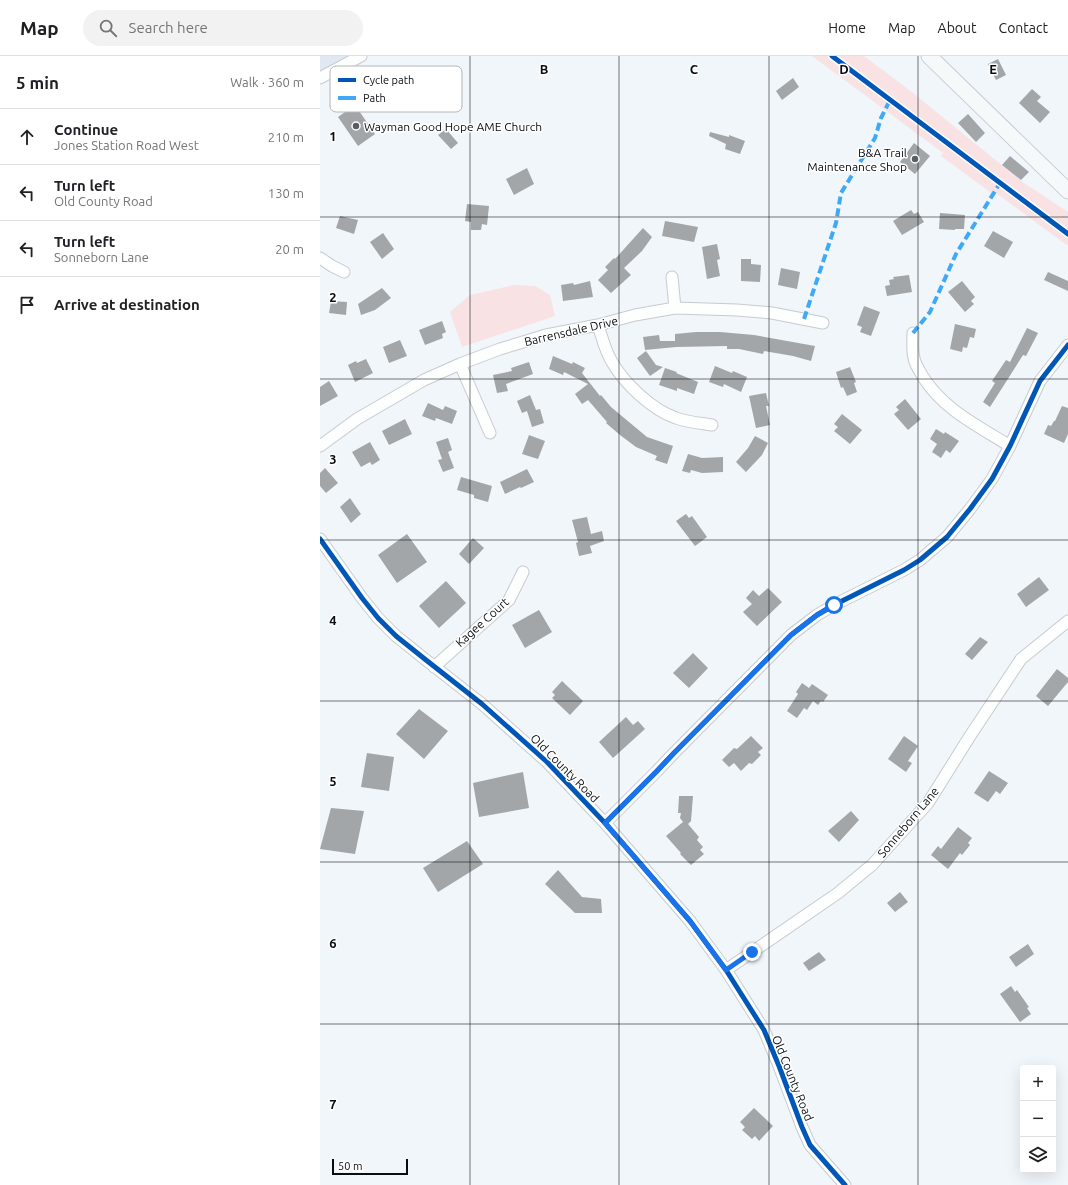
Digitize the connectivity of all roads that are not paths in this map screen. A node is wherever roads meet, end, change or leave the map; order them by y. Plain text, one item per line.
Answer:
1 (361, 56) edge
2 (929, 56) edge
3 (342, 66) edge
4 (330, 73) edge
5 (320, 78) edge
6 (1068, 191) edge
7 (320, 258) edge
8 (344, 272) dead end
9 (672, 277) dead end
10 (676, 308) junction
11 (823, 323) dead end
12 (598, 325) junction
13 (913, 333) dead end
14 (1068, 345) edge
15 (460, 364) junction
16 (712, 425) dead end
17 (490, 433) dead end
18 (320, 446) edge
19 (1010, 446) junction
20 (320, 539) edge
21 (523, 572) dead end
22 (1068, 621) edge
23 (434, 667) junction
24 (605, 823) junction
25 (726, 970) junction
26 (845, 1185) edge

1 - 3 street
2 - 6 street
4 - 5 street
7 - 8 street
9 - 10 street
10 - 11 street, Barrensdale Drive
10 - 12 street, Barrensdale Drive
12 - 15 street, Barrensdale Drive
12 - 16 street
13 - 19 street
14 - 19 street
15 - 17 street
15 - 18 street, Barrensdale Drive
19 - 24 street
20 - 23 street, Old County Road
21 - 23 street, Kagee Court
22 - 25 street, Sonneborn Lane
23 - 24 street, Old County Road
24 - 25 street, Old County Road
25 - 26 street, Old County Road

